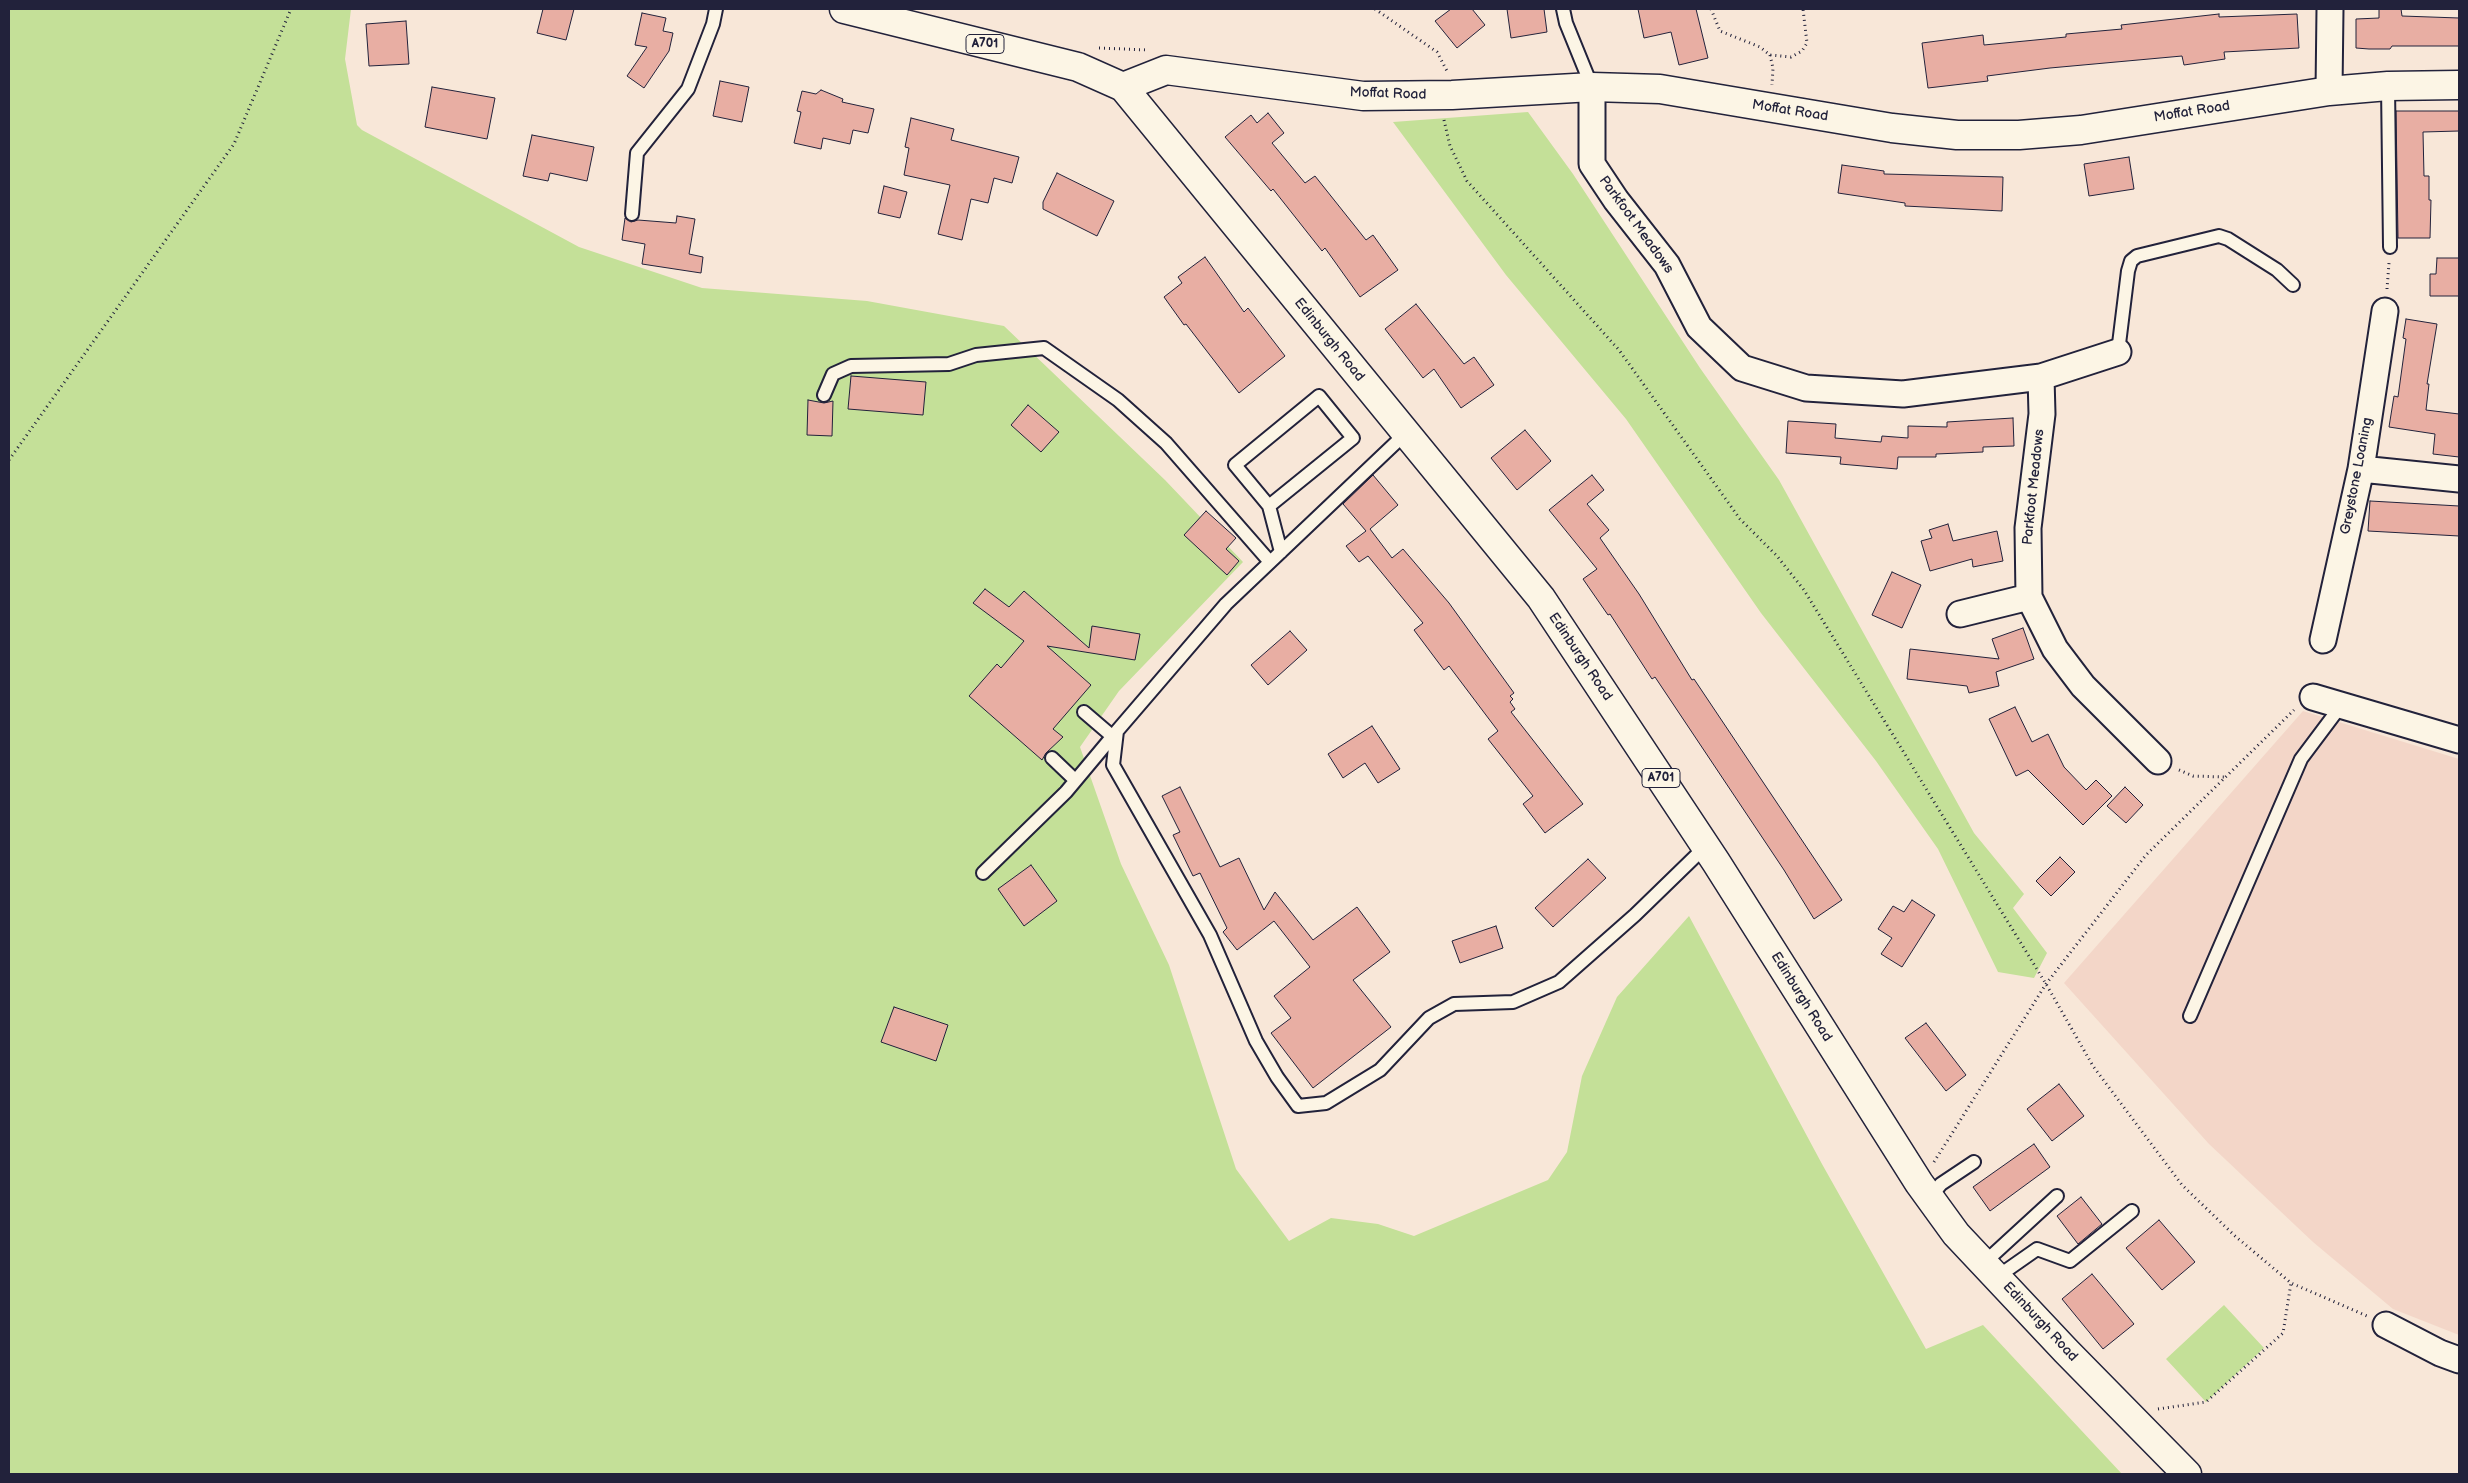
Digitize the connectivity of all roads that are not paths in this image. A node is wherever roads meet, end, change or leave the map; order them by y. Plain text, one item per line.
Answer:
1 (716, 9) edge
2 (844, 9) edge
3 (1563, 9) edge
4 (2330, 9) edge
5 (2459, 85) edge
6 (2388, 86) junction
7 (1123, 87) junction
8 (1592, 87) junction
9 (2329, 90) junction
10 (632, 214) dead end
11 (2390, 248) road end
12 (2293, 284) dead end
13 (2385, 310) road end
14 (2118, 352) joint
15 (2041, 377) junction
16 (824, 396) dead end
17 (1406, 433) junction
18 (2361, 469) junction
19 (2459, 478) edge
20 (1269, 506) junction
21 (1280, 552) junction
22 (1270, 562) junction
23 (2029, 597) junction
24 (1960, 614) dead end
25 (2323, 640) dead end
26 (2313, 697) road end
27 (2340, 707) junction
28 (1084, 712) dead end
29 (1114, 733) junction
30 (2459, 740) edge
31 (1052, 758) dead end
32 (2158, 761) road end
33 (1075, 780) junction
34 (1706, 846) junction
35 (983, 873) dead end
36 (2190, 1016) dead end
37 (1974, 1162) dead end
38 (2056, 1196) dead end
39 (1930, 1197) junction
40 (2132, 1211) dead end
41 (1991, 1270) junction
42 (2386, 1325) road end
43 (2459, 1360) edge
44 (2187, 1474) edge

1 - 10 lane
2 - 7 main road, Edinburgh Road / A701
3 - 8 lane
4 - 9 street
5 - 6 main road, Moffat Road
6 - 9 main road, Moffat Road
6 - 11 lane
7 - 8 main road, Moffat Road
7 - 17 main road, Edinburgh Road / A701
8 - 9 main road, Moffat Road
8 - 15 street, Parkfoot Meadows
12 - 14 lane
13 - 18 street, Greystone Loaning
14 - 15 street, Parkfoot Meadows
15 - 23 street, Parkfoot Meadows
16 - 22 lane
17 - 21 lane
17 - 34 main road, Edinburgh Road / A701
18 - 19 street
18 - 25 street, Greystone Loaning
20 - 20 lane
20 - 21 lane
21 - 22 lane
22 - 29 lane
23 - 24 street
23 - 32 street, Parkfoot Meadows
26 - 27 street
27 - 30 street
27 - 36 lane
28 - 29 lane
29 - 33 lane
29 - 34 lane
31 - 33 lane
33 - 35 lane
34 - 39 main road, Edinburgh Road / A701
37 - 39 lane
38 - 41 lane
39 - 41 main road, Edinburgh Road / A701
40 - 41 lane
41 - 44 main road, Edinburgh Road / A701
42 - 43 street

